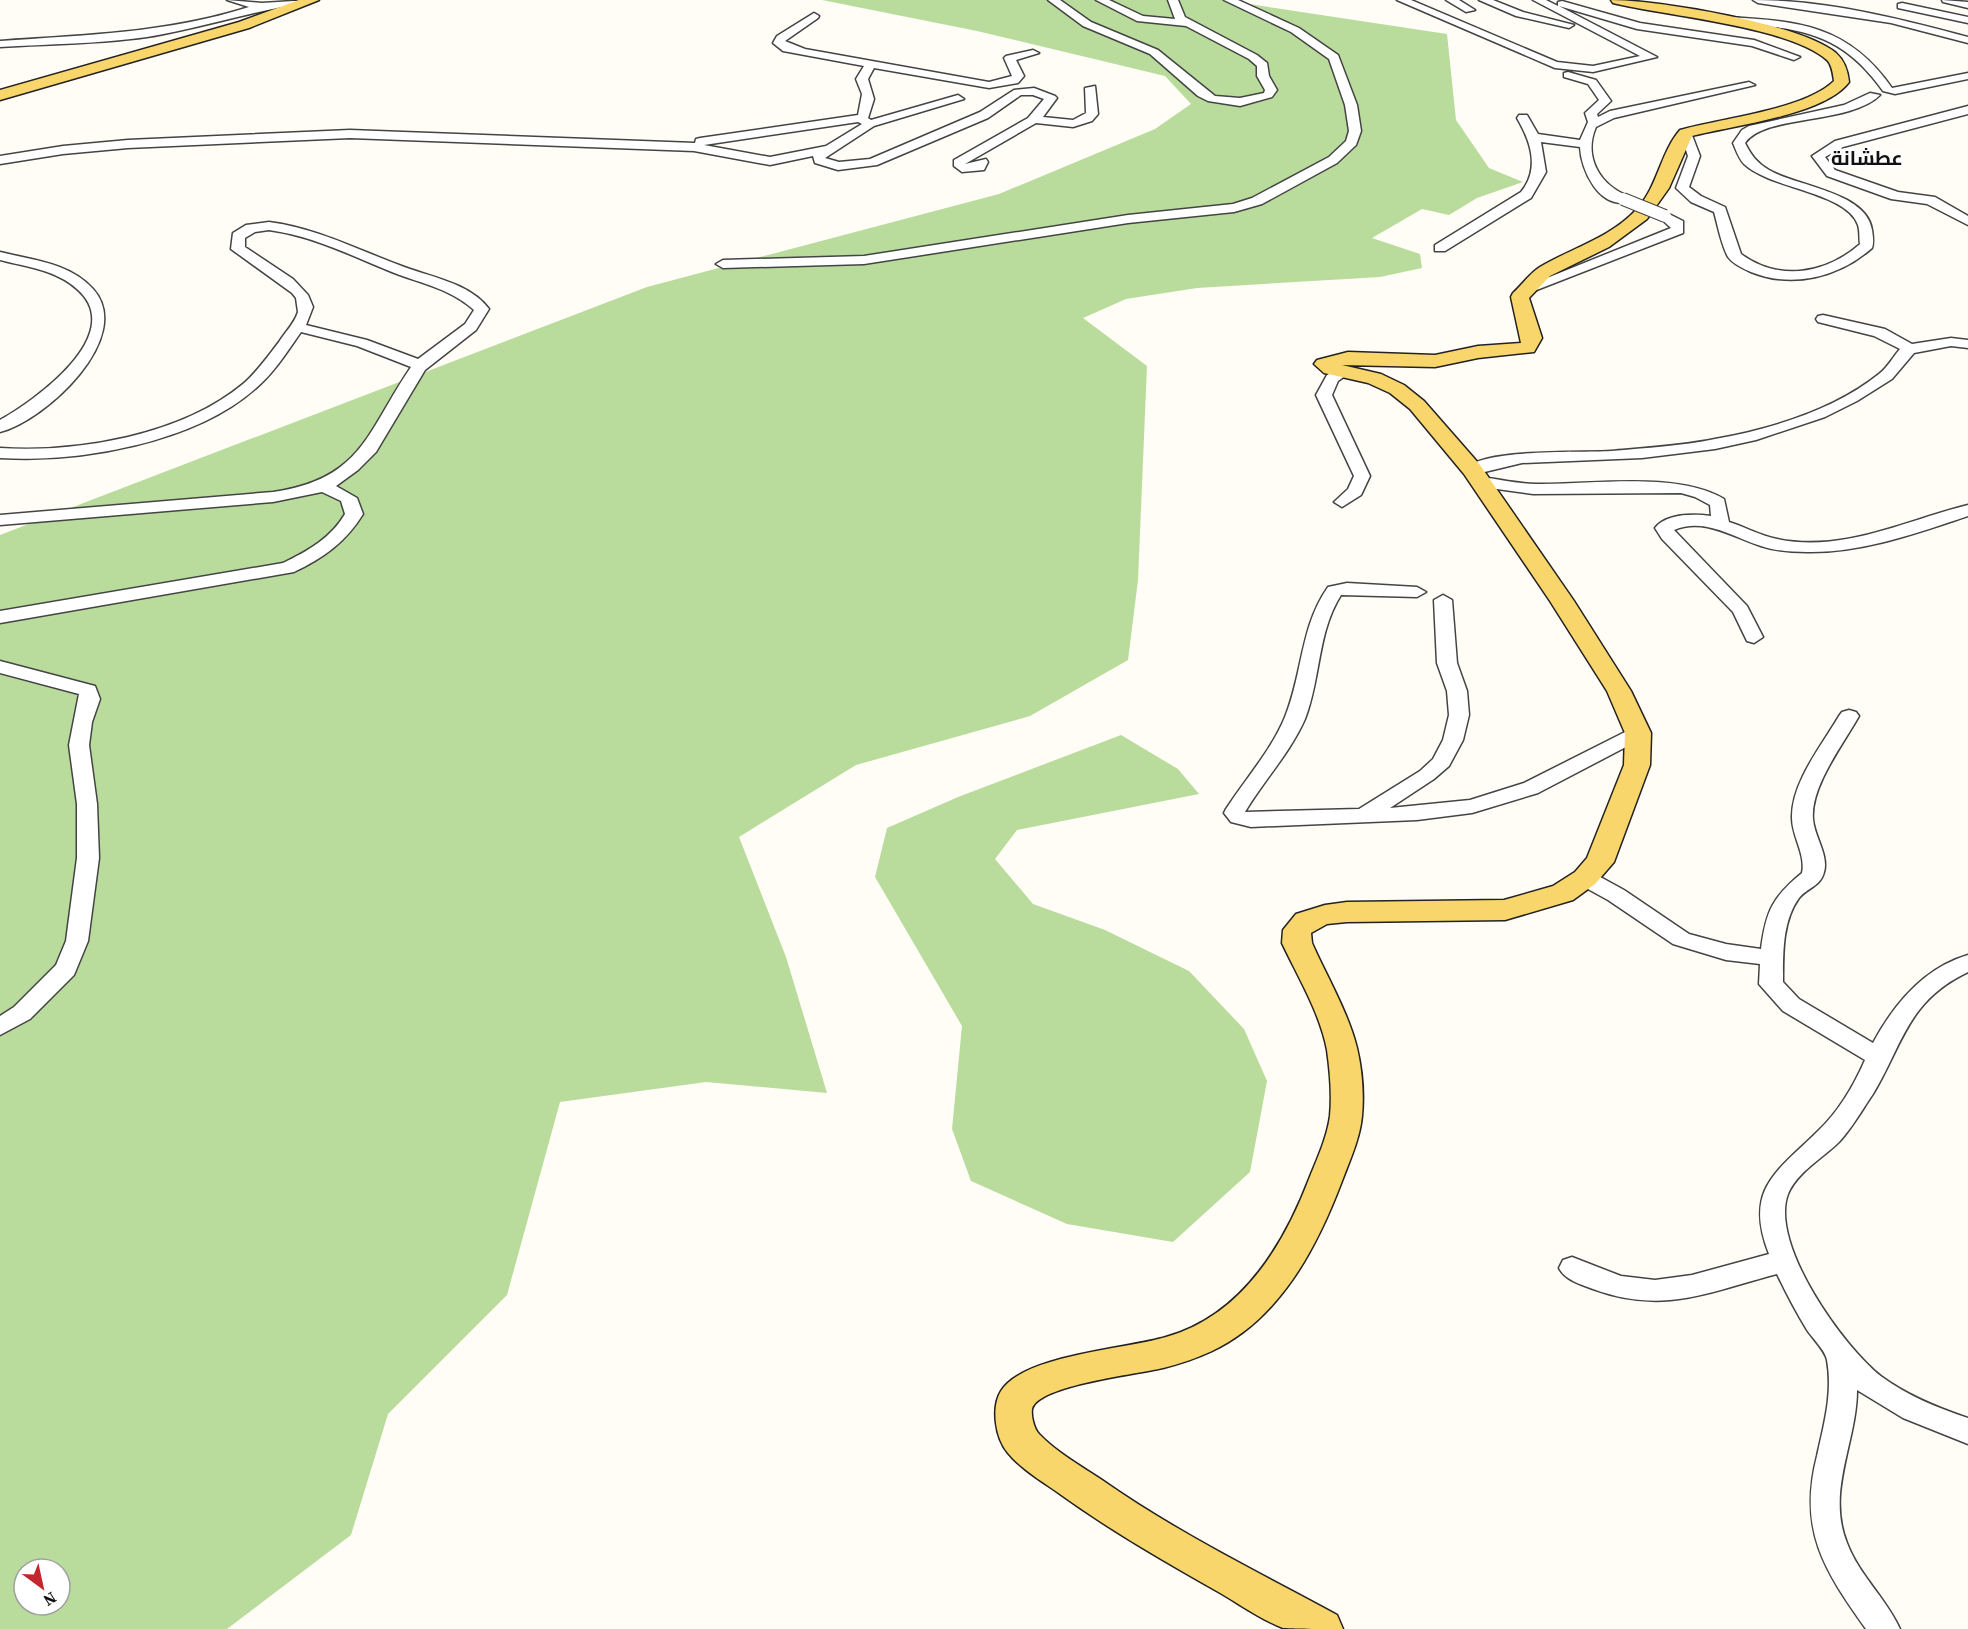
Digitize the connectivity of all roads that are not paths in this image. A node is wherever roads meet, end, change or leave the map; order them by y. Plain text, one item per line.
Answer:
1 (232, 0) edge
2 (305, 0) edge
3 (312, 0) edge
4 (1053, 0) edge
5 (1101, 0) edge
6 (1173, 0) edge
7 (1229, 0) edge
8 (1402, 0) edge
9 (1451, 0) edge
10 (1484, 0) edge
11 (1530, 0) edge
12 (1618, 0) edge
13 (1758, 0) edge
14 (1783, 0) edge
15 (1947, 0) edge
16 (1544, 1) edge
17 (1968, 5) edge
18 (262, 6) junction
19 (1902, 6) dead end
20 (1470, 10) dead end
21 (1791, 10) dead end
22 (1680, 15) junction
23 (814, 16) dead end
24 (1714, 20) junction
25 (1968, 20) edge
26 (1186, 23) junction
27 (1585, 26) junction
28 (1968, 38) edge
29 (0, 44) edge
30 (1033, 53) dead end
31 (1794, 57) dead end
32 (871, 64) junction
33 (1539, 73) dead end
34 (1968, 76) edge
35 (1968, 82) edge
36 (1749, 85) dead end
37 (1091, 88) dead end
38 (1885, 90) junction
39 (0, 95) edge
40 (958, 99) dead end
41 (1968, 110) edge
42 (1523, 118) dead end
43 (1033, 119) junction
44 (868, 122) junction
45 (1594, 123) junction
46 (1686, 134) junction
47 (1534, 136) junction
48 (1584, 144) junction
49 (675, 146) junction
50 (826, 150) junction
51 (0, 160) edge
52 (982, 162) dead end
53 (1968, 221) edge
54 (1440, 248) dead end
55 (0, 256) edge
56 (723, 264) dead end
57 (1529, 288) junction
58 (1823, 319) dead end
59 (297, 327) junction
60 (1968, 344) edge
61 (1909, 350) junction
62 (420, 365) junction
63 (1344, 371) junction
64 (0, 427) edge
65 (0, 453) edge
66 (1476, 476) junction
67 (323, 486) junction
68 (1342, 502) dead end
69 (1968, 510) edge
70 (0, 520) edge
71 (1721, 523) junction
72 (1417, 592) dead end
73 (1443, 600) dead end
74 (0, 617) edge
75 (1754, 637) dead end
76 (0, 667) edge
77 (1849, 716) dead end
78 (1638, 733) junction
79 (1364, 815) junction
80 (1585, 879) junction
81 (1771, 958) junction
82 (1968, 963) edge
83 (0, 1027) edge
84 (1880, 1058) junction
85 (1783, 1261) junction
86 (1572, 1268) dead end
87 (1840, 1357) junction
88 (1968, 1431) edge
89 (1323, 1629) edge
90 (1884, 1629) edge

1 - 18 street
2 - 18 street
3 - 39 main road
4 - 26 street
5 - 26 street
6 - 26 street
7 - 56 street
8 - 27 street
9 - 20 street
10 - 27 street
11 - 16 street
12 - 22 main road
13 - 28 street
14 - 28 street
15 - 17 street
16 - 27 street
16 - 31 street
18 - 29 street
19 - 25 street
21 - 22 street
22 - 24 main road
23 - 32 street
24 - 38 street
24 - 46 main road
30 - 32 street
32 - 44 street
33 - 45 street
34 - 38 street
35 - 38 street
36 - 45 street
37 - 43 street
38 - 46 street
40 - 44 street
41 - 53 street
42 - 47 street
43 - 50 street
43 - 52 street
44 - 49 street
44 - 50 street
45 - 48 street
46 - 57 main road
47 - 48 street
47 - 54 street
48 - 57 street, bridge
49 - 50 street
49 - 51 street
55 - 64 street
57 - 63 main road
58 - 61 street
59 - 62 street
59 - 62 street
59 - 65 street
60 - 61 street
61 - 66 street
62 - 67 street
63 - 66 main road
63 - 68 street
66 - 71 street
66 - 78 main road
67 - 70 street
67 - 74 street
69 - 71 street
71 - 75 street
72 - 79 street
73 - 79 street
76 - 83 street
77 - 81 street
78 - 79 street
78 - 80 main road
80 - 81 street
80 - 89 main road
81 - 84 street
82 - 84 street
84 - 85 street
85 - 86 street
85 - 87 street
87 - 88 street
87 - 90 street

